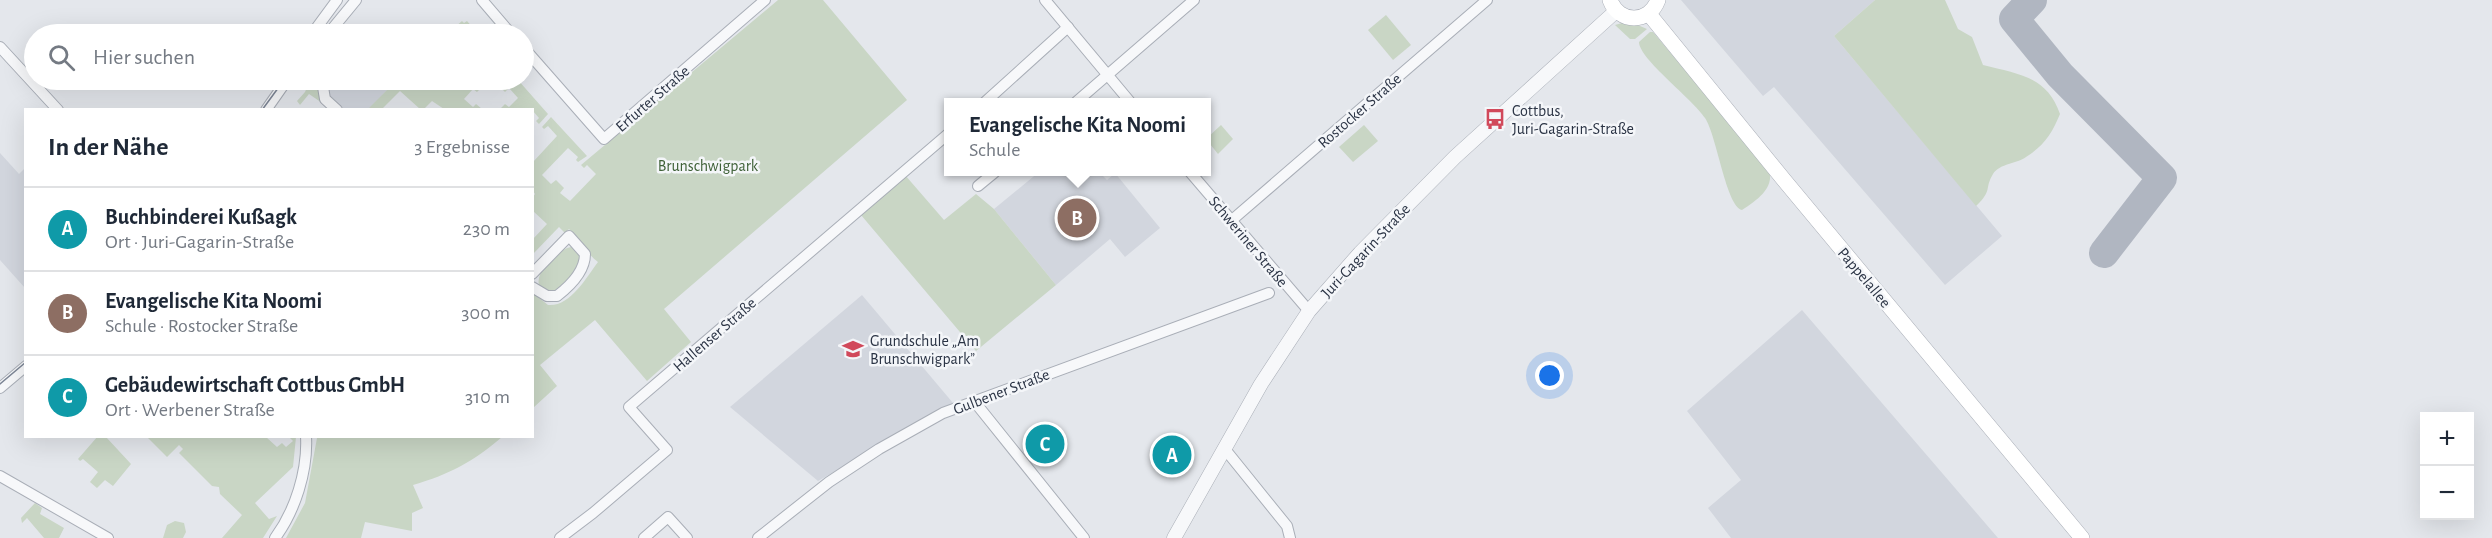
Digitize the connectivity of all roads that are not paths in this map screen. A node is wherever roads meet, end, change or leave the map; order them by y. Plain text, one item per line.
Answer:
1 (337, 0) edge
2 (356, 0) edge
3 (482, 0) edge
4 (765, 0) edge
5 (1046, 0) edge
6 (1194, 0) edge
7 (1487, 0) edge
8 (1658, 0) edge
9 (1613, 6) edge
10 (1649, 14) junction
11 (319, 24) edge
12 (336, 24) edge
13 (503, 24) edge
14 (1068, 27) junction
15 (0, 47) edge
16 (534, 59) edge
17 (24, 73) edge
18 (1108, 74) junction
19 (40, 90) edge
20 (280, 90) edge
21 (324, 90) edge
22 (988, 98) edge
23 (1080, 98) edge
24 (1128, 98) edge
25 (56, 108) edge
26 (267, 108) edge
27 (335, 108) edge
28 (944, 137) edge
29 (989, 176) edge
30 (1194, 176) edge
31 (978, 186) dead end
32 (1232, 220) junction
33 (534, 272) edge
34 (534, 288) edge
35 (1269, 293) dead end
36 (1309, 311) junction
37 (24, 368) edge
38 (0, 388) edge
39 (974, 401) junction
40 (306, 438) edge
41 (1224, 448) junction
42 (0, 476) edge
43 (108, 538) edge
44 (275, 538) edge
45 (560, 538) edge
46 (644, 538) edge
47 (687, 538) edge
48 (758, 538) edge
49 (1084, 538) edge
50 (1174, 538) edge
51 (1290, 538) edge
52 (2082, 538) edge

1 - 11 street
2 - 12 street
3 - 13 street
4 - 16 street, Erfurter Straße
5 - 14 street
6 - 18 street
7 - 32 street, Rostocker Straße
8 - 10 main road
9 - 10 main road
9 - 36 street, Juri-Gagarin-Straße
10 - 52 main road, Pappelallee
14 - 18 street
14 - 22 street
15 - 17 street
18 - 23 street
18 - 24 street
19 - 25 street
20 - 26 street
21 - 27 street
28 - 45 street, Hallenser Straße
29 - 31 street
30 - 32 street, Schweriner Straße
32 - 36 street, Schweriner Straße
33 - 34 street
35 - 39 street, Gulbener Straße
36 - 41 street, Juri-Gagarin-Straße
37 - 38 street
39 - 48 street, Gulbener Straße
39 - 49 street
40 - 44 street
41 - 50 street, Juri-Gagarin-Straße
41 - 51 street
42 - 43 street
46 - 47 street

